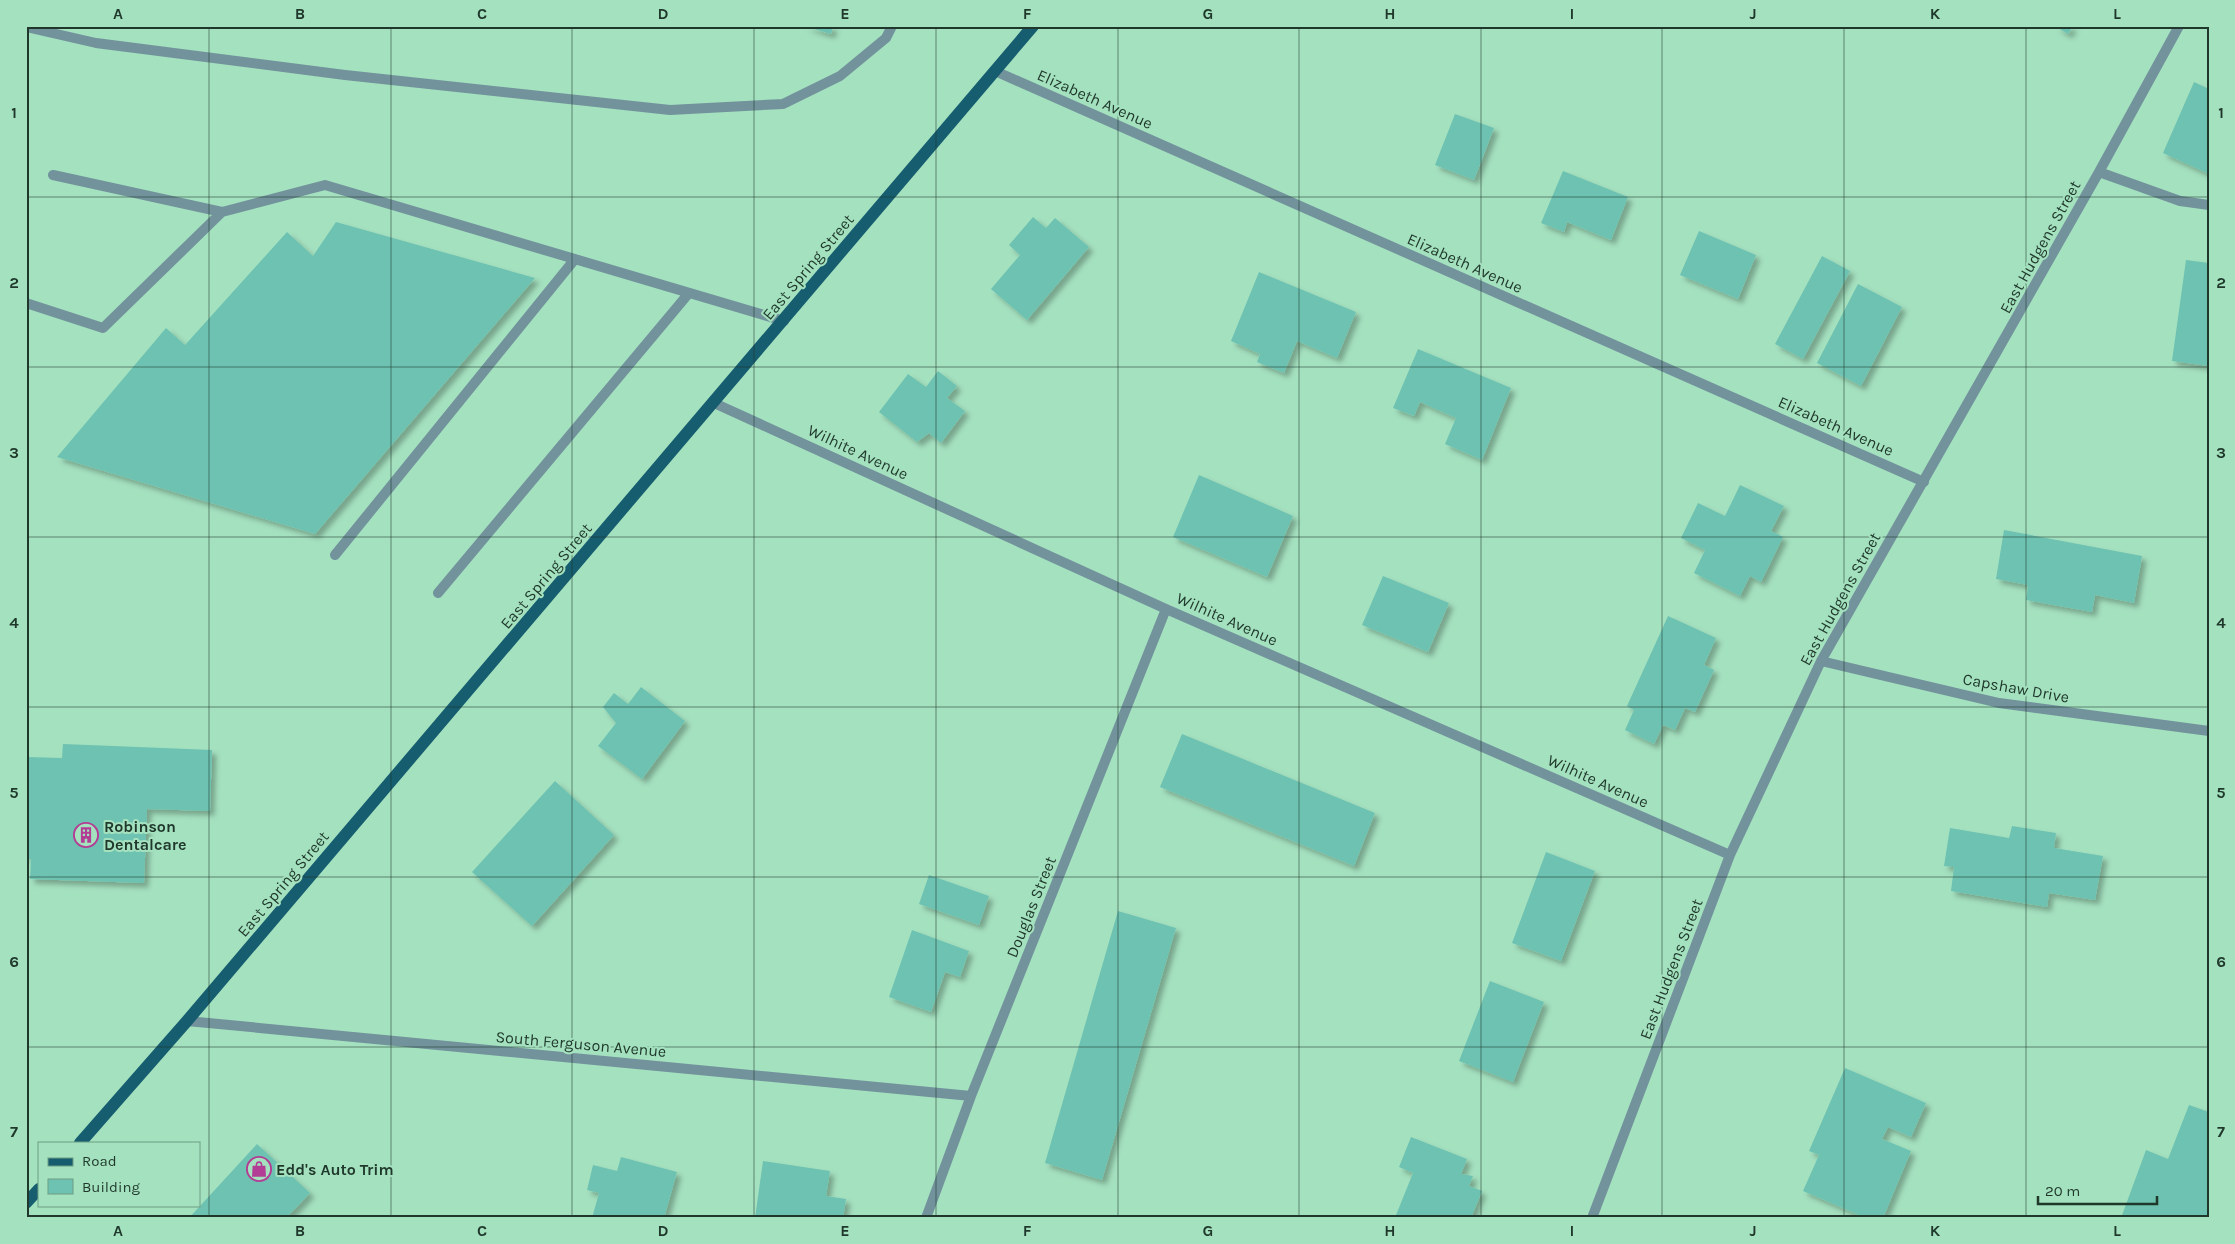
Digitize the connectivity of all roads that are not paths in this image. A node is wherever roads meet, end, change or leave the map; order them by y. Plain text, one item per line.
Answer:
1 (892, 26) edge
2 (1033, 26) edge
3 (2179, 26) edge
4 (26, 27) edge
5 (995, 71) junction
6 (2099, 172) junction
7 (53, 175) dead end
8 (2209, 206) edge
9 (222, 212) junction
10 (575, 259) junction
11 (689, 293) junction
12 (26, 303) edge
13 (784, 321) junction
14 (714, 403) junction
15 (1924, 482) junction
16 (335, 555) dead end
17 (438, 593) dead end
18 (1166, 609) junction
19 (1821, 661) junction
20 (2209, 731) edge
21 (1730, 855) junction
22 (187, 1021) junction
23 (972, 1096) junction
24 (81, 1142) edge
25 (38, 1190) edge
26 (26, 1203) edge
27 (926, 1218) edge
28 (1592, 1218) edge

1 - 4 street
2 - 5 main road, East Spring Street
3 - 6 street, East Hudgens Street
5 - 13 main road, East Spring Street
5 - 15 street, Elizabeth Avenue
6 - 8 street
6 - 15 street, East Hudgens Street
7 - 9 street
9 - 10 street
9 - 12 street
10 - 11 street
10 - 16 street
11 - 13 street
11 - 17 street
13 - 14 main road, East Spring Street
14 - 18 street, Wilhite Avenue
14 - 22 main road, East Spring Street
15 - 19 street, East Hudgens Street
18 - 21 street, Wilhite Avenue
18 - 23 street, Douglas Street
19 - 20 street, Capshaw Drive
19 - 21 street, East Hudgens Street
21 - 28 street, East Hudgens Street
22 - 23 street, South Ferguson Avenue
22 - 24 main road, East Spring Street
23 - 27 street, Douglas Street
25 - 26 main road

